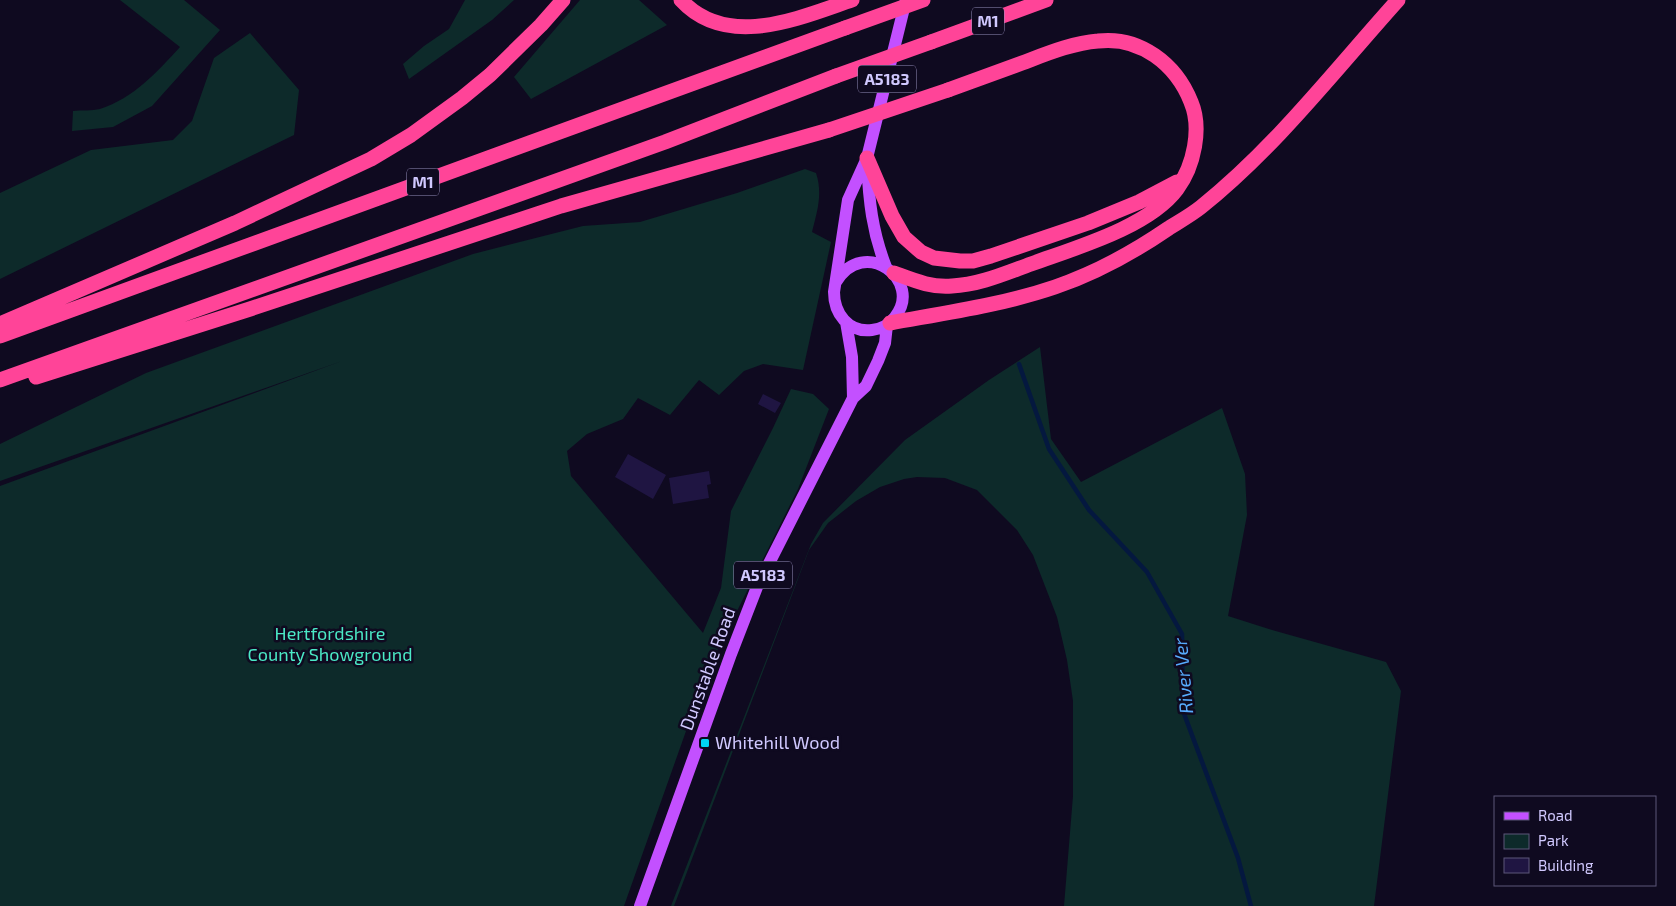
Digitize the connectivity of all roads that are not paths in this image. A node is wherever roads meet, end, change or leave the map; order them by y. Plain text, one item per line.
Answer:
1 (563, 0) edge
2 (682, 0) edge
3 (852, 0) edge
4 (906, 0) edge
5 (923, 0) edge
6 (1046, 0) edge
7 (1398, 0) edge
8 (867, 158) junction
9 (1185, 175) junction
10 (890, 270) junction
11 (836, 282) junction
12 (846, 322) junction
13 (0, 324) edge
14 (889, 324) junction
15 (0, 336) edge
16 (0, 380) edge
17 (0, 389) edge
18 (853, 398) junction
19 (640, 906) edge

1 - 13 highway
2 - 3 highway
4 - 8 main road, A5183
5 - 15 highway, M1, bridge
6 - 16 highway, M1, bridge
7 - 14 highway
8 - 9 highway
8 - 10 main road, A5183
8 - 11 main road, A5183
9 - 10 highway
9 - 17 highway, bridge
10 - 11 main road
10 - 14 main road
11 - 12 main road
12 - 14 main road
12 - 18 main road, Dunstable Road / A5183
14 - 18 main road, Dunstable Road / A5183
18 - 19 main road, Dunstable Road / A5183

